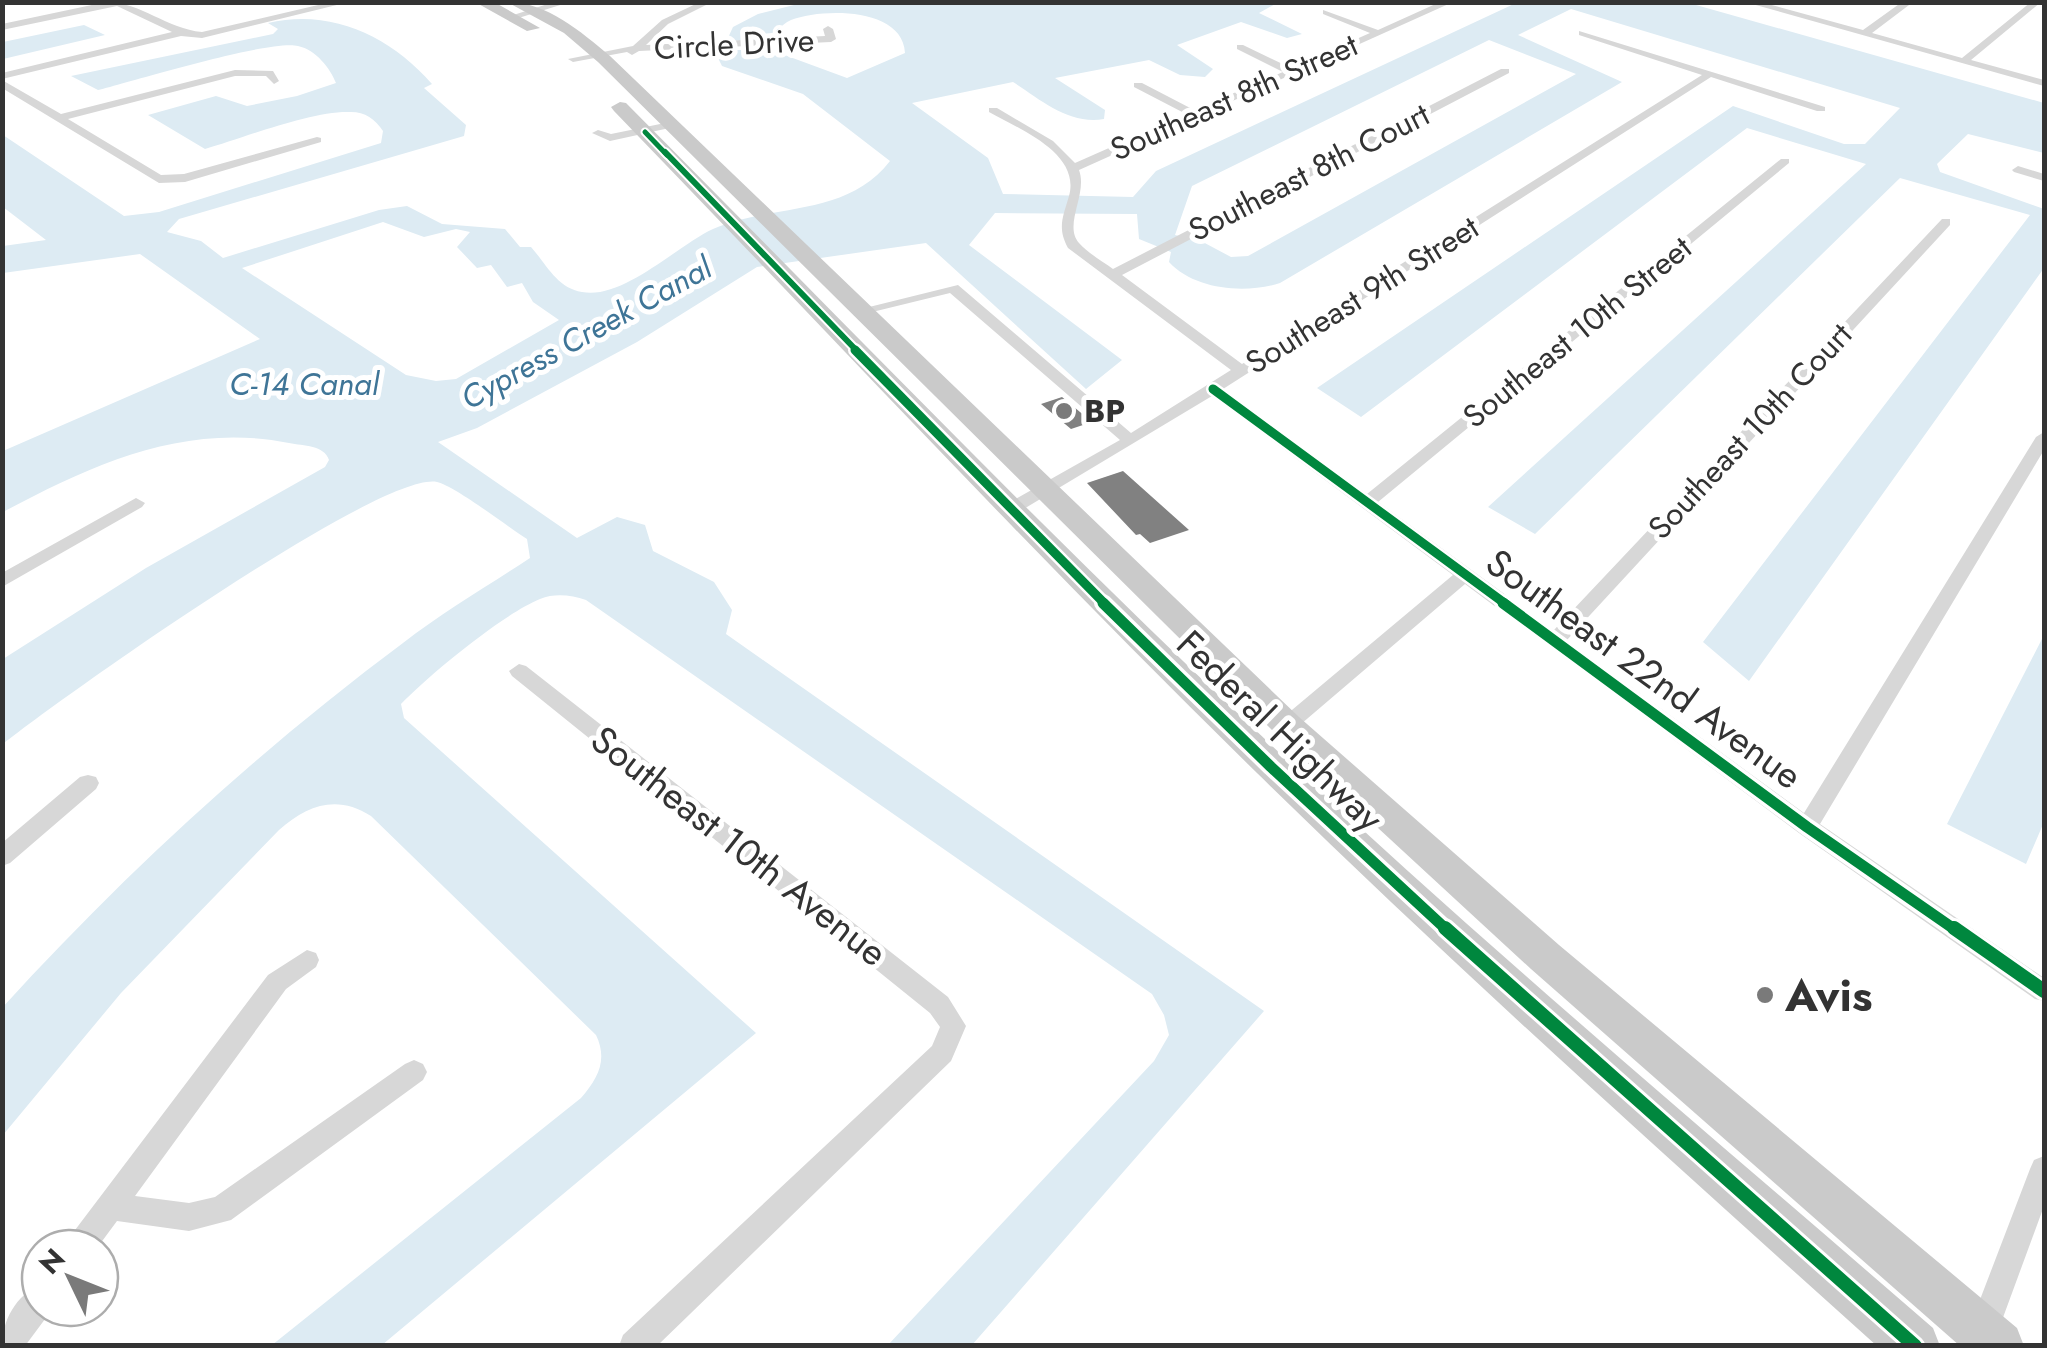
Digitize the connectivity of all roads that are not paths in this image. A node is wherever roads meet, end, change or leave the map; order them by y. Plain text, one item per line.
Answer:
1 (344, 2) edge
2 (482, 2) edge
3 (566, 2) edge
4 (708, 2) edge
5 (1450, 2) edge
6 (1750, 2) edge
7 (1909, 2) edge
8 (2037, 2) edge
9 (117, 3) edge
10 (1775, 5) edge
11 (513, 10) edge
12 (534, 11) junction
13 (1326, 12) dead end
14 (2, 28) edge
15 (181, 33) junction
16 (1582, 33) dead end
17 (1378, 34) junction
18 (1864, 34) junction
19 (832, 39) dead end
20 (1240, 47) dead end
21 (636, 48) junction
22 (601, 57) junction
23 (1964, 61) junction
24 (581, 67) joint
25 (1504, 70) dead end
26 (1292, 72) junction
27 (1710, 74) junction
28 (2, 79) edge
29 (274, 81) dead end
30 (2044, 83) edge
31 (1138, 85) dead end
32 (605, 91) dead end
33 (1821, 109) dead end
34 (993, 110) dead end
35 (1195, 114) junction
36 (59, 118) junction
37 (670, 125) junction
38 (642, 128) junction
39 (317, 140) dead end
40 (1785, 162) dead end
41 (1074, 168) junction
42 (2018, 170) dead end
43 (2044, 178) edge
44 (1946, 222) dead end
45 (1114, 274) junction
46 (860, 312) junction
47 (844, 336) junction
48 (904, 354) junction
49 (868, 361) junction
50 (1242, 371) junction
51 (927, 376) junction
52 (1213, 389) junction
53 (2044, 437) edge
54 (1130, 441) junction
55 (1045, 492) junction
56 (1368, 502) junction
57 (136, 504) dead end
58 (1010, 509) junction
59 (1465, 574) junction
60 (2, 582) edge
61 (1554, 641) junction
62 (519, 672) dead end
63 (1211, 709) junction
64 (1287, 724) junction
65 (1271, 767) junction
66 (88, 783) dead end
67 (1357, 790) junction
68 (1807, 827) junction
69 (2, 857) edge
70 (307, 960) dead end
71 (2044, 990) edge
72 (414, 1072) dead end
73 (2044, 1170) edge
74 (111, 1206) junction
75 (94, 1228) edge
76 (1986, 1341) edge
77 (634, 1346) edge
78 (1915, 1346) edge

1 - 15 street
2 - 11 main road, Federal Highway
3 - 12 street
4 - 21 street
5 - 17 street, Southeast 8th Street
6 - 10 street
7 - 18 street
8 - 23 street
9 - 14 street
9 - 15 street
10 - 18 street
11 - 12 main road, Federal Highway
11 - 24 main road, Federal Highway
12 - 22 main road, Federal Highway
13 - 17 street
15 - 28 street
16 - 27 street
17 - 26 street, Southeast 8th Street
18 - 23 street
19 - 21 street, Circle Drive
20 - 26 street
21 - 22 street
22 - 24 street
22 - 37 main road, Federal Highway
23 - 30 street
25 - 45 street, Southeast 8th Court
26 - 35 street, Southeast 8th Street
27 - 33 street
27 - 50 street, Southeast 9th Street
28 - 36 street
29 - 36 street
31 - 35 street
32 - 38 main road, Federal Highway
34 - 41 street
35 - 41 street, Southeast 8th Street
36 - 39 street
37 - 38 street
37 - 46 main road, Federal Highway
38 - 47 main road, Federal Highway
40 - 56 street, Southeast 10th Street
41 - 45 street
42 - 43 street
44 - 61 street, Southeast 10th Court
45 - 50 street
46 - 48 main road, Federal Highway
46 - 54 street
47 - 48 main road
47 - 49 main road, Federal Highway
48 - 51 main road, Federal Highway
49 - 51 main road
49 - 58 main road, Federal Highway
50 - 52 street, Southeast 9th Street
51 - 55 main road, Federal Highway
52 - 54 street, Southeast 9th Street
52 - 56 street, Southeast 22nd Avenue
53 - 68 street
54 - 55 street, Southeast 9th Street
55 - 58 street, Southeast 9th Street
55 - 64 main road, Federal Highway
56 - 59 street, Southeast 22nd Avenue
57 - 60 street
58 - 63 main road, Federal Highway
59 - 61 street, Southeast 22nd Avenue
59 - 64 street
61 - 68 street, Southeast 22nd Avenue
62 - 77 street, Southeast 10th Avenue
63 - 64 main road
63 - 65 main road, Federal Highway
64 - 67 main road, Federal Highway
65 - 67 main road
65 - 78 main road, Federal Highway
66 - 69 street
67 - 76 main road, Federal Highway
68 - 71 street, Southeast 22nd Avenue
70 - 74 street
72 - 74 street
73 - 76 street
74 - 75 street

